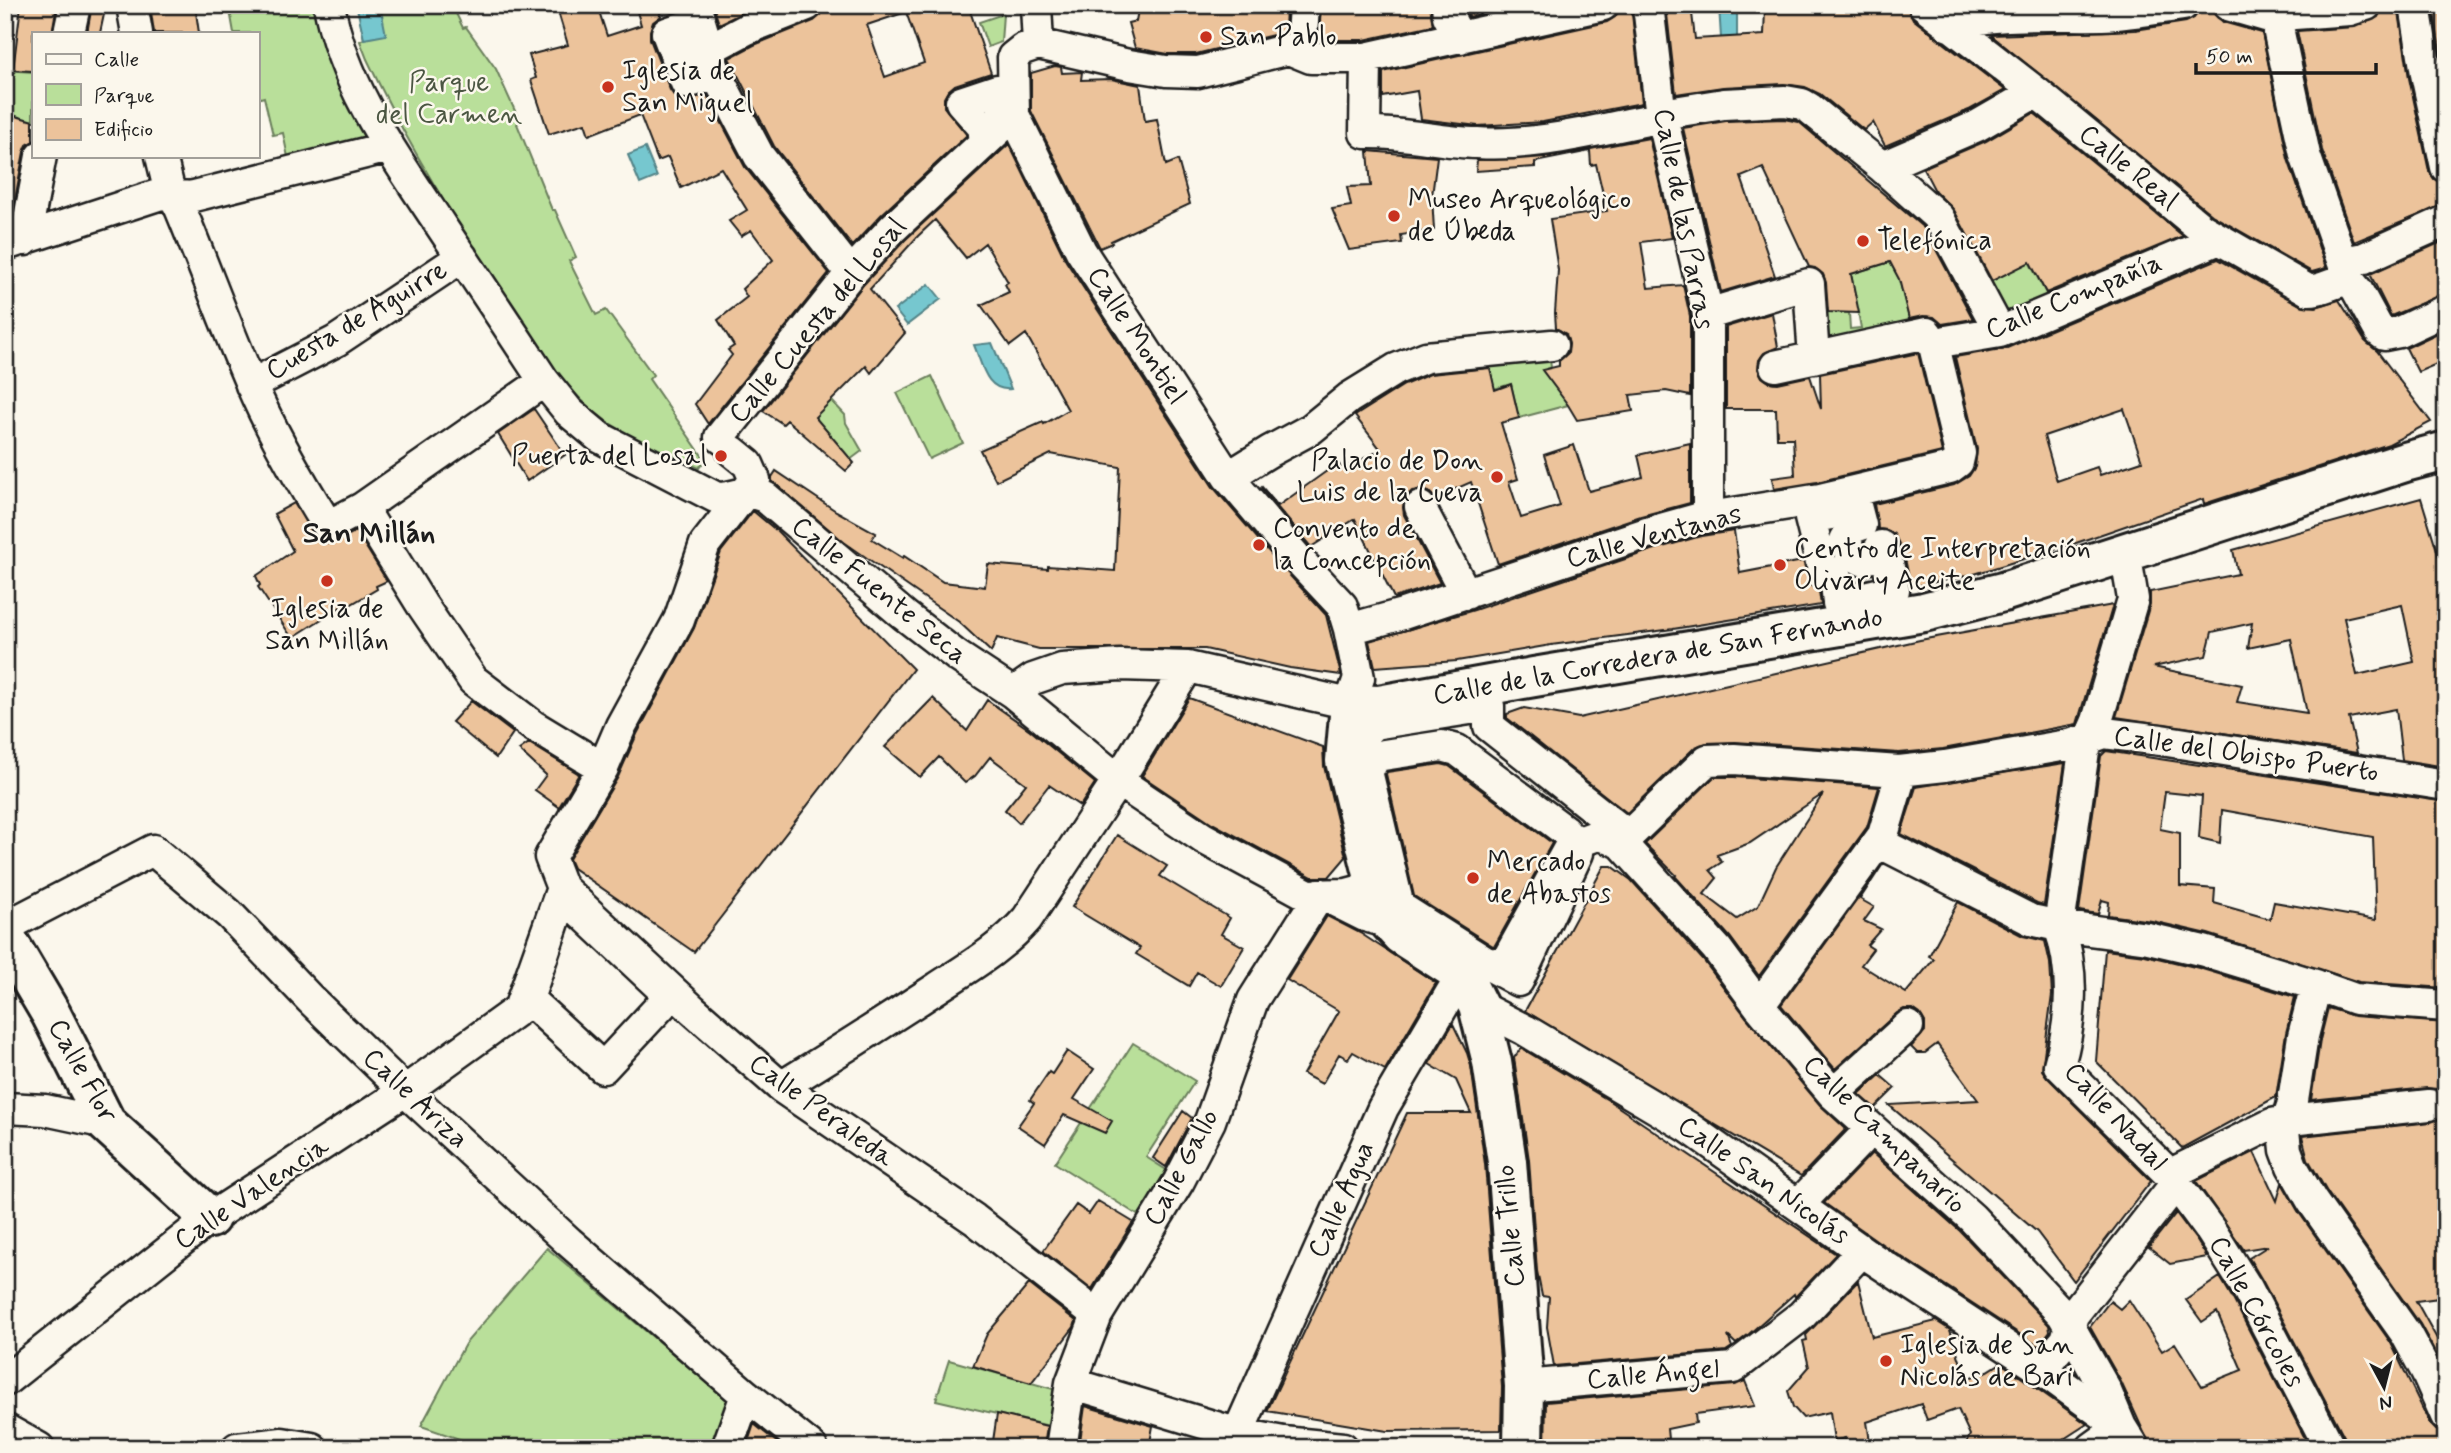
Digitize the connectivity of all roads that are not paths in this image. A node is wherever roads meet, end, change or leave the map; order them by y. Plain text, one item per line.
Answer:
1 (75, 5) edge
2 (132, 5) edge
3 (329, 5) edge
4 (807, 5) edge
5 (1036, 5) edge
6 (1304, 5) edge
7 (1447, 5) edge
8 (1602, 5) edge
9 (1648, 5) edge
10 (1924, 5) edge
11 (2183, 5) edge
12 (2228, 5) edge
13 (2366, 5) edge
14 (2415, 5) edge
15 (2267, 11) edge
16 (694, 14) edge
17 (1949, 26) junction
18 (69, 32) edge
19 (137, 32) edge
20 (1460, 38) junction
21 (1038, 44) junction
22 (709, 49) junction
23 (1301, 54) junction
24 (1366, 58) junction
25 (2036, 92) junction
26 (1013, 106) junction
27 (1663, 116) junction
28 (389, 148) junction
29 (40, 158) edge
30 (162, 158) edge
31 (1882, 167) junction
32 (2446, 167) edge
33 (172, 195) junction
34 (2446, 221) edge
35 (2217, 240) junction
36 (15, 242) edge
37 (462, 257) junction
38 (2346, 271) junction
39 (851, 273) junction
40 (2446, 310) edge
41 (1707, 314) junction
42 (2000, 332) junction
43 (1552, 345) dead end
44 (1934, 346) junction
45 (1814, 358) junction
46 (1775, 366) dead end
47 (544, 381) junction
48 (251, 385) junction
49 (2446, 451) edge
50 (1228, 477) junction
51 (744, 492) junction
52 (1420, 507) dead end
53 (1822, 507) junction
54 (362, 508) junction
55 (1708, 516) junction
56 (2125, 552) junction
57 (1466, 594) junction
58 (1349, 629) junction
59 (1188, 667) junction
60 (1013, 694) junction
61 (1454, 702) junction
62 (1350, 704) junction
63 (2089, 737) junction
64 (603, 768) junction
65 (1899, 771) junction
66 (1119, 779) junction
67 (2446, 785) edge
68 (1610, 839) junction
69 (1878, 842) junction
70 (1372, 870) junction
71 (562, 888) junction
72 (1320, 894) junction
73 (1390, 923) junction
74 (2059, 926) junction
75 (5, 927) edge
76 (5, 936) edge
77 (1518, 981) junction
78 (2316, 985) junction
79 (1470, 990) junction
80 (685, 1001) junction
81 (1759, 1006) junction
82 (2446, 1006) edge
83 (513, 1014) junction
84 (1908, 1026) dead end
85 (603, 1068) joint
86 (781, 1087) junction
87 (405, 1091) junction
88 (1833, 1094) junction
89 (2429, 1105) dead end
90 (5, 1108) edge
91 (2294, 1120) junction
92 (106, 1123) junction
93 (1871, 1129) junction
94 (2175, 1182) junction
95 (1798, 1205) junction
96 (210, 1218) junction
97 (1862, 1251) junction
98 (1097, 1315) junction
99 (2069, 1327) junction
100 (2041, 1369) junction
101 (5, 1381) edge
102 (1071, 1383) junction
103 (1524, 1386) junction
104 (746, 1395) junction
105 (2446, 1416) edge
106 (5, 1429) edge
107 (1236, 1433) junction
108 (2128, 1438) edge
109 (39, 1448) edge
110 (237, 1448) edge
111 (312, 1448) edge
112 (727, 1448) edge
113 (812, 1448) edge
114 (1061, 1448) edge
115 (1343, 1448) edge
116 (1524, 1448) edge
117 (2092, 1448) edge
118 (2330, 1448) edge

1 - 18 street
2 - 19 street
3 - 28 street
4 - 22 street
5 - 21 street
6 - 23 street
7 - 20 street
8 - 20 street
9 - 27 street, Calle de las Parras
10 - 17 street, Calle Real
11 - 17 street
12 - 15 street
13 - 15 street
14 - 32 street
15 - 38 street
16 - 22 street
17 - 25 street, Calle Real
20 - 24 street
21 - 23 street
21 - 26 street
22 - 39 street
23 - 24 street
24 - 27 street
25 - 31 street
25 - 35 street, Calle Real
26 - 39 street, Calle Cuesta del Losal
26 - 50 street, Calle Montiel
27 - 31 street
27 - 41 street, Calle de las Parras
28 - 33 street
28 - 37 street
29 - 36 street
30 - 33 street
31 - 42 street
33 - 36 street
33 - 48 street
34 - 38 street, Calle Real
35 - 38 street, Calle Real
35 - 42 street, Calle Compañía
37 - 47 street
37 - 48 street, Cuesta de Aguirre
38 - 40 street
39 - 51 street, Calle Cuesta del Losal
41 - 45 street
41 - 55 street, Calle de las Parras
42 - 44 street, Calle Compañía
43 - 50 street
44 - 45 street
44 - 53 street, Calle Ventanas
45 - 46 street
47 - 51 street
47 - 54 street
48 - 54 street
49 - 56 street, Calle de la Corredera de San Fernando
50 - 58 street, Calle Montiel
51 - 60 street, Calle Fuente Seca
51 - 64 street
52 - 57 street
53 - 53 street
53 - 55 street, Calle Ventanas
54 - 64 street
55 - 57 street, Calle Ventanas
56 - 61 street, Calle de la Corredera de San Fernando
56 - 63 street
57 - 58 street, Calle Ventanas
58 - 62 street, Calle Montiel
59 - 60 street
59 - 62 street
59 - 66 street
60 - 66 street, Calle Fuente Seca
61 - 62 street, Calle de la Corredera de San Fernando
61 - 68 street, Calle Campanario
61 - 77 street
62 - 70 street
63 - 65 street, Calle del Obispo Puerto
63 - 67 street, Calle del Obispo Puerto
63 - 74 street
64 - 71 street
65 - 68 street, Calle del Obispo Puerto
65 - 69 street
66 - 72 street, Calle Fuente Seca
66 - 86 street
68 - 77 street, Calle del Obispo Puerto
68 - 77 street
68 - 81 street, Calle Campanario
69 - 74 street
69 - 81 street
70 - 72 street
70 - 73 street
71 - 80 street, Calle Peraleda
71 - 83 street
72 - 73 street
72 - 98 street, Calle Gallo
73 - 79 street
74 - 78 street
74 - 94 street, Calle Nadal
75 - 87 street, Calle Ariza
76 - 92 street, Calle Flor
77 - 79 street
78 - 82 street
78 - 91 street
79 - 95 street, Calle San Nicolás
79 - 103 street, Calle Trillo
79 - 107 street, Calle Agua
80 - 83 street
80 - 86 street, Calle Peraleda
81 - 88 street, Calle Campanario
83 - 87 street, Calle Valencia
84 - 88 street
85 - 85 street
86 - 98 street, Calle Peraleda
87 - 96 street, Calle Valencia
87 - 104 street, Calle Ariza
88 - 93 street, Calle Campanario
89 - 91 street
90 - 92 street
91 - 94 street
91 - 105 street
92 - 96 street, Calle Flor
93 - 95 street
93 - 99 street, Calle Campanario
94 - 99 street
94 - 118 street, Calle Córcoles
95 - 97 street, Calle San Nicolás
96 - 101 street, Calle Valencia
97 - 100 street, Calle San Nicolás
97 - 103 street, Calle Ángel
98 - 102 street, Calle Gallo
99 - 100 street
99 - 108 street, Calle Campanario
100 - 108 street, Calle San Nicolás
102 - 107 street
102 - 114 street, Calle Gallo
103 - 116 street, Calle Trillo
104 - 112 street
104 - 113 street, Calle Ariza
106 - 109 street
107 - 115 street
108 - 117 street
110 - 111 street

